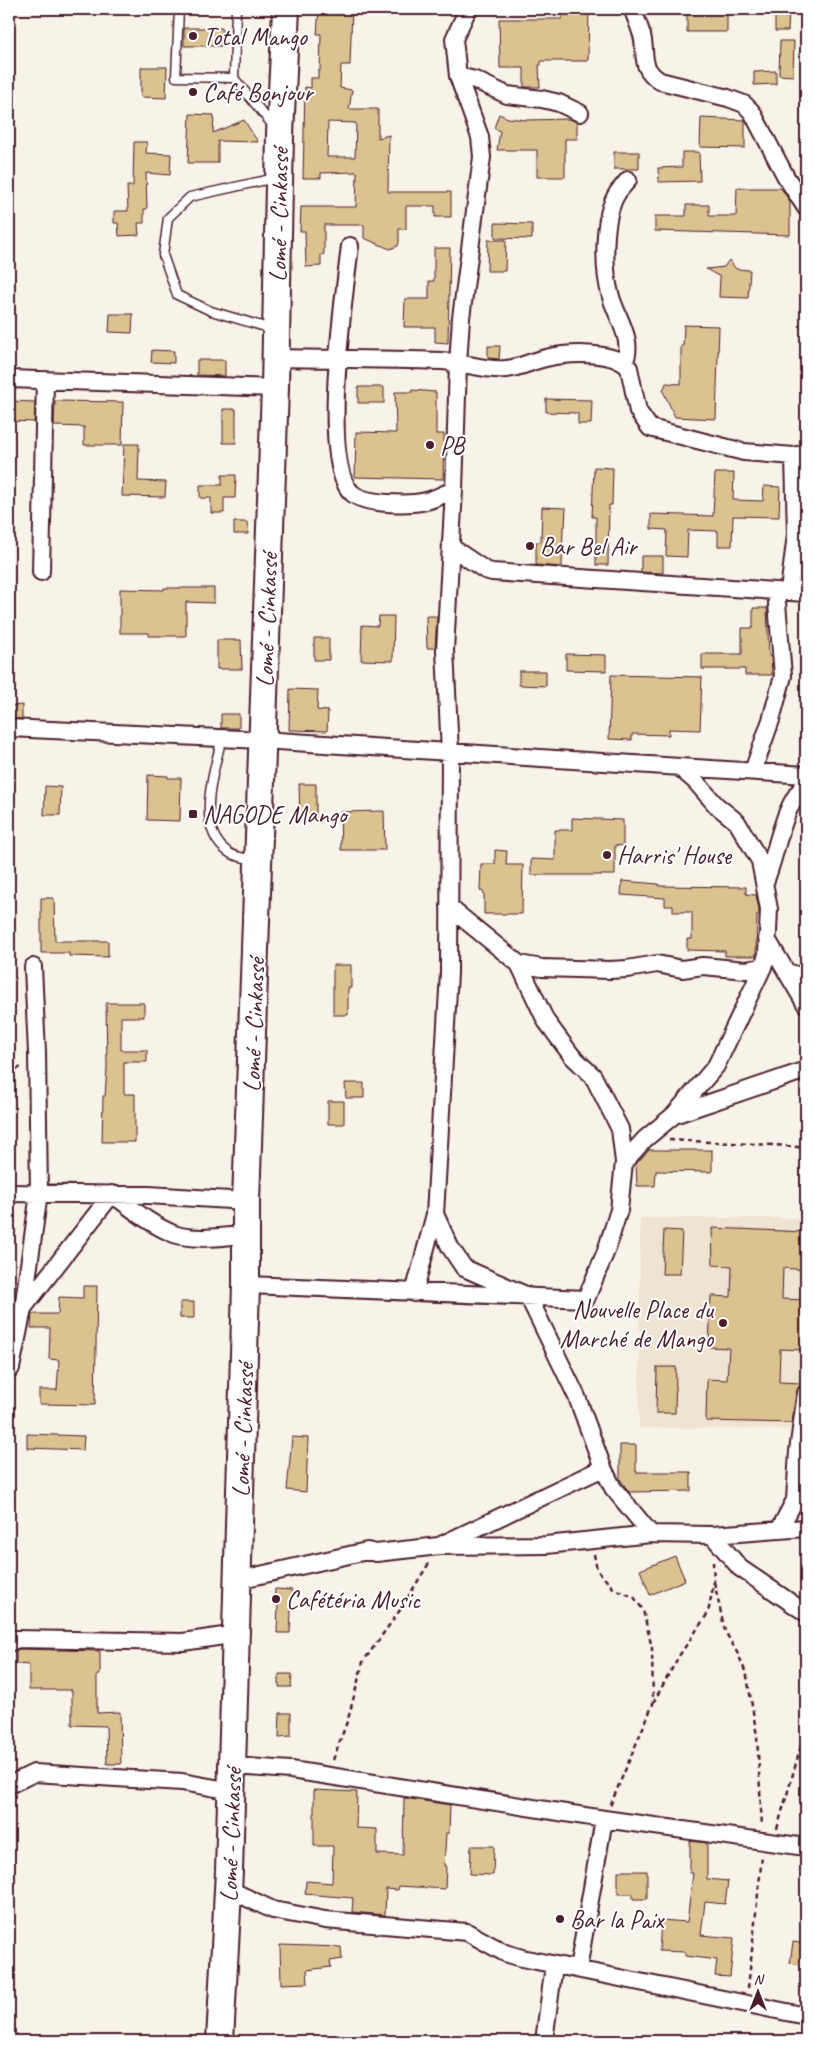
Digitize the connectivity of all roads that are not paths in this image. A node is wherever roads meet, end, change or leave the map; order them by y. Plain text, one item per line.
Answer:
1 (178, 9) edge
2 (236, 9) edge
3 (286, 9) edge
4 (468, 9) edge
5 (632, 9) edge
6 (458, 76) junction
7 (234, 78) junction
8 (580, 113) dead end
9 (280, 134) junction
10 (279, 177) junction
11 (628, 180) dead end
12 (806, 208) edge
13 (350, 246) dead end
14 (276, 331) junction
15 (275, 358) junction
16 (337, 359) junction
17 (624, 363) junction
18 (458, 364) junction
19 (9, 379) edge
20 (45, 380) junction
21 (275, 388) junction
22 (800, 454) edge
23 (454, 490) junction
24 (451, 547) junction
25 (41, 572) dead end
26 (783, 591) junction
27 (806, 592) edge
28 (9, 728) edge
29 (222, 738) junction
30 (262, 740) junction
31 (450, 753) junction
32 (680, 768) junction
33 (753, 772) junction
34 (806, 775) edge
35 (806, 784) edge
36 (258, 862) junction
37 (765, 882) junction
38 (449, 907) junction
39 (767, 939) junction
40 (518, 964) junction
41 (763, 966) junction
42 (33, 967) dead end
43 (787, 972) junction
44 (806, 978) edge
45 (806, 1005) edge
46 (806, 1070) edge
47 (674, 1115) junction
48 (624, 1162) junction
49 (9, 1193) edge
50 (39, 1193) junction
51 (112, 1194) junction
52 (246, 1201) junction
53 (435, 1214) junction
54 (246, 1234) junction
55 (246, 1285) junction
56 (414, 1292) junction
57 (528, 1296) junction
58 (23, 1309) junction
59 (9, 1371) edge
60 (806, 1394) edge
61 (603, 1468) junction
62 (806, 1528) edge
63 (779, 1530) junction
64 (651, 1534) junction
65 (712, 1535) junction
66 (439, 1546) junction
67 (238, 1580) junction
68 (806, 1613) edge
69 (237, 1634) junction
70 (9, 1643) edge
71 (232, 1779) junction
72 (9, 1785) edge
73 (604, 1819) junction
74 (806, 1847) edge
75 (228, 1889) junction
76 (554, 1965) junction
77 (578, 1969) junction
78 (806, 2016) edge
79 (220, 2041) edge
80 (544, 2041) edge

1 - 7 lane
2 - 7 lane
3 - 9 highway, Lomé - Cinkassé
4 - 6 street
5 - 12 street
6 - 8 street
6 - 18 street
7 - 9 lane
9 - 10 highway, Lomé - Cinkassé
10 - 14 highway, Lomé - Cinkassé
10 - 14 lane
11 - 17 street
13 - 16 street
14 - 15 highway, Lomé - Cinkassé
15 - 16 street
15 - 21 highway, Lomé - Cinkassé
16 - 18 street
16 - 23 street
17 - 18 street
17 - 22 street
18 - 23 street
19 - 20 street
20 - 21 street
20 - 25 street
21 - 30 highway, Lomé - Cinkassé
22 - 26 street
23 - 24 street
24 - 26 street
24 - 31 street
26 - 27 street
26 - 33 street
28 - 29 street
29 - 30 street
29 - 36 lane
30 - 31 street
30 - 36 highway, Lomé - Cinkassé
31 - 32 street
31 - 38 street
32 - 33 street
32 - 37 street
33 - 34 street
35 - 37 street
36 - 52 highway, Lomé - Cinkassé
37 - 39 street
38 - 40 street
38 - 53 street
39 - 41 street
39 - 43 street
40 - 41 street
40 - 48 street
41 - 47 street
42 - 50 street
43 - 44 street
43 - 45 street
46 - 47 street
47 - 48 street
48 - 57 street
49 - 50 street
50 - 51 street
50 - 58 street
51 - 52 street
51 - 54 street
51 - 58 street
52 - 54 highway, Lomé - Cinkassé
53 - 56 street
53 - 57 street
54 - 55 highway, Lomé - Cinkassé
55 - 56 street
55 - 67 highway, Lomé - Cinkassé
56 - 57 street
57 - 61 street
58 - 59 street
60 - 63 street
61 - 64 street
61 - 66 street
62 - 63 street
63 - 65 street
64 - 65 street
64 - 66 street
65 - 68 street
66 - 67 street
67 - 69 highway, Lomé - Cinkassé
69 - 70 street
69 - 71 highway, Lomé - Cinkassé
71 - 72 street
71 - 73 street
71 - 75 highway, Lomé - Cinkassé
73 - 74 street
73 - 77 street
75 - 76 street
75 - 79 highway, Lomé - Cinkassé
76 - 77 street
76 - 80 street
77 - 78 street

